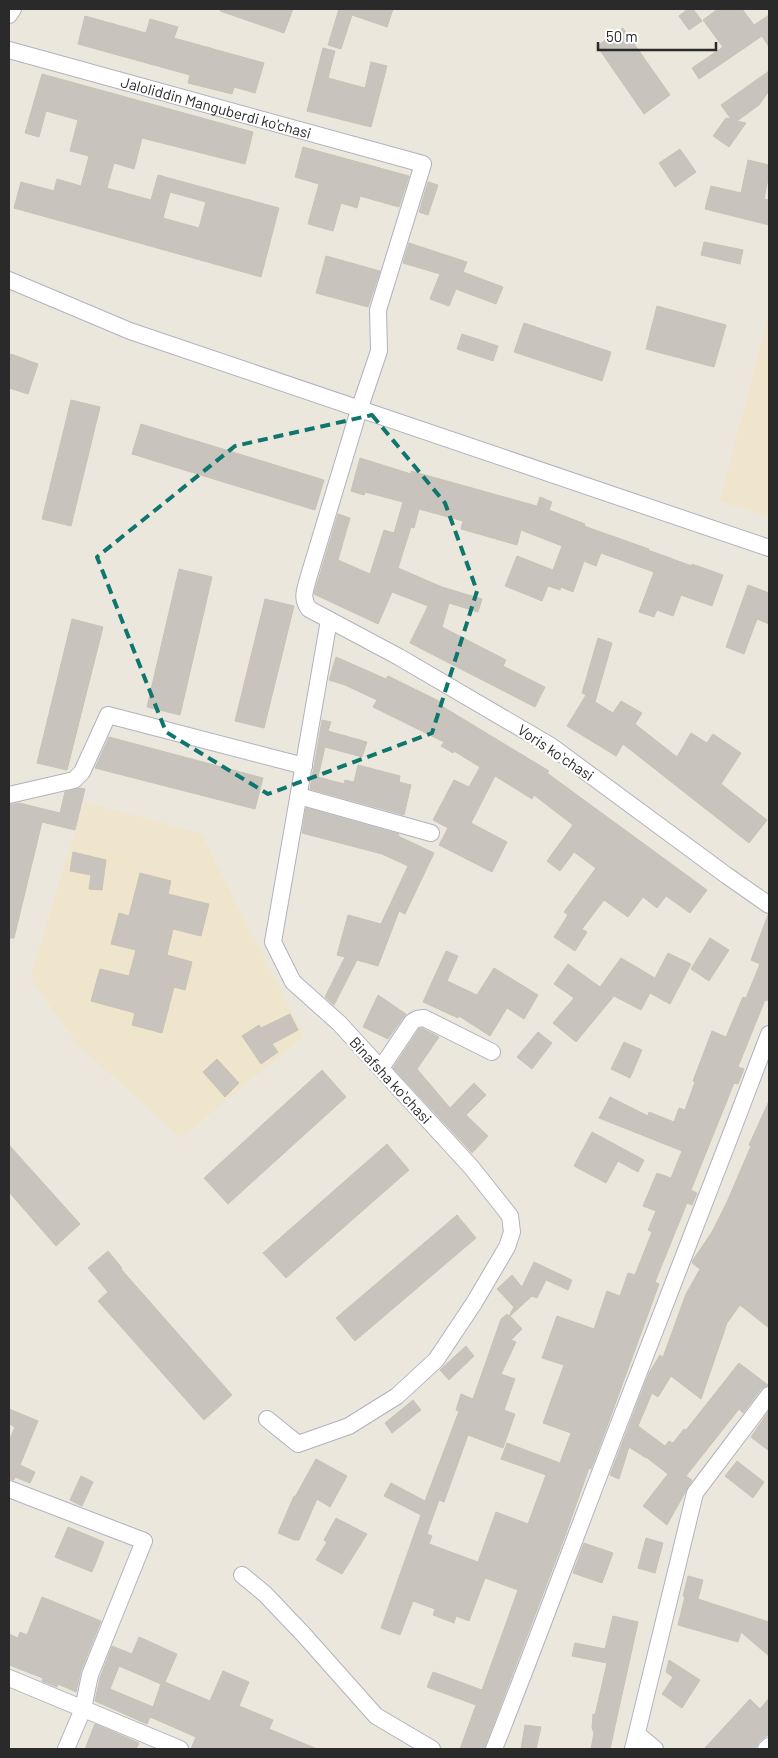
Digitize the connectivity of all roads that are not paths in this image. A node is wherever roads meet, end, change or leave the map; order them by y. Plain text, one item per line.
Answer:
1 (13, 9) edge
2 (9, 14) edge
3 (9, 50) edge
4 (423, 164) joint
5 (9, 280) edge
6 (359, 410) junction
7 (769, 548) edge
8 (329, 620) junction
9 (304, 766) junction
10 (9, 795) edge
11 (298, 796) junction
12 (431, 833) dead end
13 (769, 905) edge
14 (769, 1034) edge
15 (492, 1052) dead end
16 (381, 1068) junction
17 (769, 1395) edge
18 (267, 1420) dead end
19 (9, 1489) edge
20 (242, 1575) dead end
21 (9, 1678) edge
22 (83, 1709) junction
23 (635, 1742) edge
24 (769, 1746) edge
25 (66, 1749) edge
26 (180, 1749) edge
27 (432, 1749) edge
28 (494, 1749) edge
29 (655, 1749) edge
30 (766, 1749) edge

1 - 2 street
3 - 4 street, Jaloliddin Manguberdi ko'chasi
4 - 6 street, Voris koʻchasi
5 - 6 street
6 - 7 street
6 - 8 street, Voris koʻchasi
8 - 9 street, Binafsha koʻchasi
8 - 13 street, Voris koʻchasi
9 - 10 street
9 - 11 street, Binafsha koʻchasi
11 - 12 street
11 - 16 street, Binafsha koʻchasi
14 - 28 street
15 - 16 street
16 - 18 street, Binafsha koʻchasi
17 - 23 street
19 - 22 street
20 - 27 street
21 - 22 street
22 - 25 street
22 - 26 street
23 - 29 street
24 - 30 street

